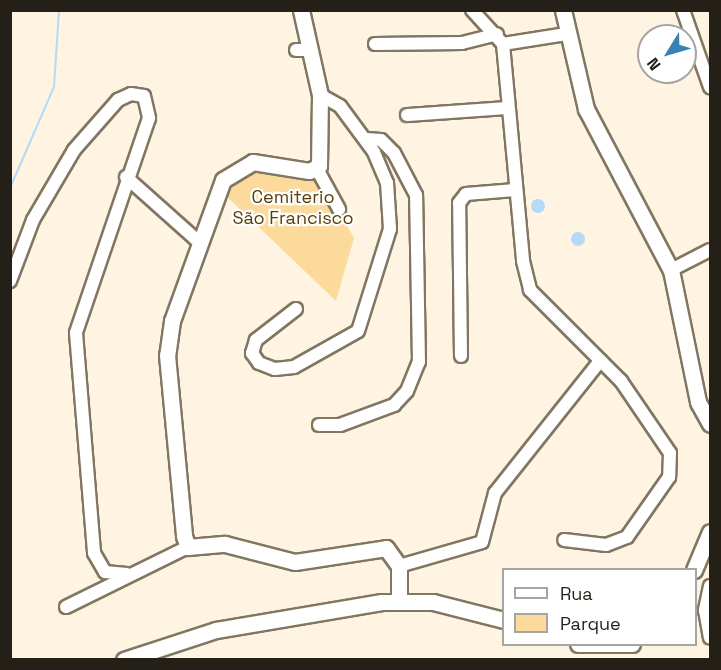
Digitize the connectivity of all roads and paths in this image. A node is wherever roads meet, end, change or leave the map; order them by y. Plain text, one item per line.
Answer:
1 (301, 10) edge
2 (472, 10) edge
3 (563, 10) edge
4 (683, 10) edge
5 (566, 34) junction
6 (500, 39) junction
7 (375, 44) dead end
8 (706, 61) edge
9 (711, 87) edge
10 (320, 102) junction
11 (508, 108) junction
12 (407, 115) dead end
13 (366, 139) junction
14 (317, 169) junction
15 (126, 177) junction
16 (515, 190) junction
17 (339, 209) dead end
18 (199, 242) junction
19 (711, 250) edge
20 (671, 270) junction
21 (10, 281) edge
22 (296, 309) dead end
23 (460, 356) dead end
24 (600, 361) junction
25 (711, 424) edge
26 (319, 425) dead end
27 (711, 532) edge
28 (564, 540) dead end
29 (188, 547) junction
30 (399, 566) junction
31 (695, 568) edge
32 (126, 574) junction
33 (711, 586) edge
34 (399, 595) junction
35 (66, 607) dead end
36 (502, 620) edge
37 (711, 638) edge
38 (622, 646) edge
39 (583, 650) edge
40 (124, 660) edge

1 - 10 main road
2 - 6 street
3 - 5 main road
4 - 8 street
5 - 6 street
5 - 20 main road
6 - 7 street
6 - 11 street
8 - 9 street
10 - 13 street
10 - 14 main road
11 - 12 street
11 - 16 street
13 - 22 street
13 - 26 street
14 - 17 street
14 - 18 main road
15 - 18 street
15 - 21 street
15 - 32 street
16 - 23 street
16 - 24 street
18 - 29 main road
19 - 20 street
20 - 25 main road
24 - 28 street
24 - 30 street
27 - 31 main road
29 - 30 main road
29 - 32 street
30 - 34 main road
32 - 35 street
33 - 37 street
34 - 36 main road
34 - 40 main road
38 - 39 main road

